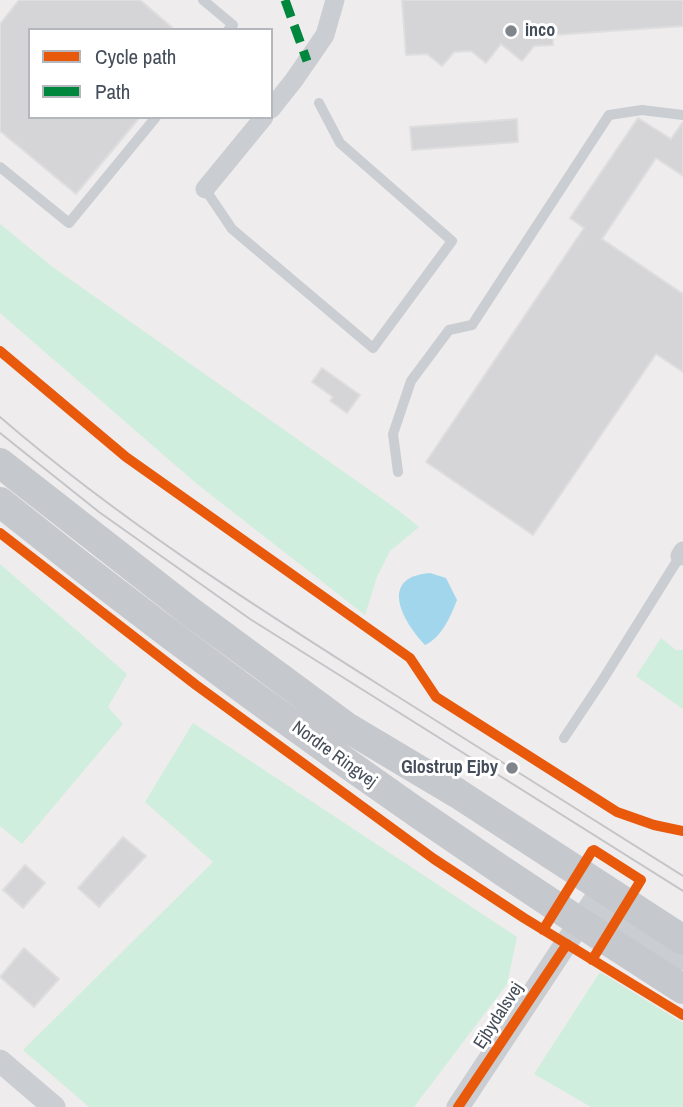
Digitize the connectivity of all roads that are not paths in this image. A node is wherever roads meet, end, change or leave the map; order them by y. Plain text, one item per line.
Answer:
1 (334, 0) edge
2 (209, 2) edge
3 (230, 28) edge
4 (319, 103) dead end
5 (273, 106) edge
6 (683, 115) edge
7 (154, 119) edge
8 (262, 119) edge
9 (0, 167) edge
10 (205, 189) joint
11 (0, 463) edge
12 (398, 472) dead end
13 (0, 502) edge
14 (681, 554) edge
15 (564, 738) dead end
16 (602, 889) junction
17 (579, 923) junction
18 (683, 940) edge
19 (683, 960) edge
20 (683, 989) edge
21 (0, 1061) edge
22 (54, 1107) edge
23 (458, 1107) edge

1 - 5 street
2 - 3 lane
4 - 10 lane
6 - 12 lane
7 - 9 lane
8 - 10 street
11 - 16 main road, Nordre Ringvej
13 - 17 main road, Nordre Ringvej
14 - 15 lane
16 - 17 street, Ejbydalsvej
16 - 18 main road, Nordre Ringvej
17 - 19 street
17 - 20 main road, Nordre Ringvej
17 - 23 street, Ejbydalsvej
21 - 22 street

